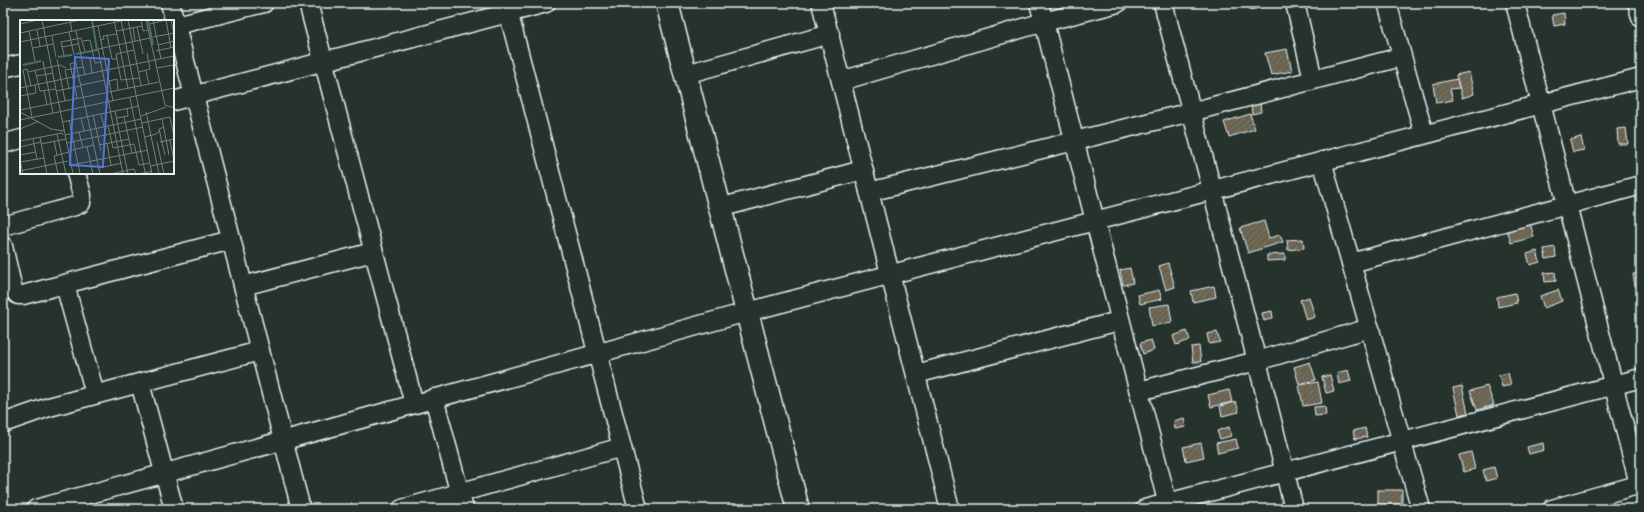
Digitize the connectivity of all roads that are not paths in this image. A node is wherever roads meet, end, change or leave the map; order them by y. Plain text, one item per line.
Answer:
1 (170, 3) edge
2 (264, 3) edge
3 (308, 3) edge
4 (546, 3) edge
5 (667, 3) edge
6 (821, 3) edge
7 (1038, 3) edge
8 (1118, 3) edge
9 (1164, 3) edge
10 (1295, 3) edge
11 (1387, 3) edge
12 (1515, 3) edge
13 (1637, 3) edge
14 (507, 8) edge
15 (1641, 17) edge
16 (173, 20) edge
17 (1044, 22) junction
18 (174, 26) edge
19 (830, 34) junction
20 (1401, 56) junction
21 (324, 63) junction
22 (20, 64) edge
23 (3, 68) edge
24 (686, 74) junction
25 (1641, 78) edge
26 (1313, 79) junction
27 (841, 81) junction
28 (194, 96) junction
29 (174, 101) edge
30 (1541, 104) junction
31 (1191, 112) junction
32 (1424, 134) junction
33 (20, 139) edge
34 (1073, 142) junction
35 (3, 144) edge
36 (1322, 161) junction
37 (863, 170) junction
38 (76, 174) edge
39 (1641, 185) edge
40 (1211, 190) junction
41 (869, 192) junction
42 (1567, 205) junction
43 (719, 208) junction
44 (1094, 220) junction
45 (3, 226) edge
46 (232, 240) junction
47 (3, 246) edge
48 (374, 252) junction
49 (1351, 263) junction
50 (891, 274) junction
51 (65, 285) junction
52 (244, 286) junction
53 (747, 312) junction
54 (1119, 321) junction
55 (1370, 328) junction
56 (260, 351) junction
57 (597, 353) junction
58 (1257, 361) junction
59 (916, 374) junction
60 (1641, 378) edge
61 (140, 383) junction
62 (1612, 386) junction
63 (1139, 391) junction
64 (95, 394) junction
65 (434, 398) junction
66 (414, 404) junction
67 (3, 422) edge
68 (284, 440) junction
69 (1402, 442) junction
70 (622, 447) junction
71 (1284, 472) junction
72 (165, 474) junction
73 (1640, 484) edge
74 (462, 501) edge
75 (75, 504) edge
76 (1168, 506) edge
77 (36, 509) edge
78 (174, 509) edge
79 (301, 509) edge
80 (402, 509) edge
81 (638, 509) edge
82 (798, 509) edge
83 (950, 509) edge
84 (1145, 509) edge
85 (1294, 509) edge
86 (1421, 509) edge
87 (1552, 509) edge

1 - 16 street
2 - 18 street
3 - 21 street
4 - 14 street
5 - 24 street
6 - 19 street
7 - 17 street
8 - 17 street
9 - 31 street
10 - 26 street
11 - 20 street
12 - 30 street
13 - 15 street
14 - 21 street
14 - 57 street
17 - 27 street
17 - 34 street
18 - 28 street
19 - 24 street
19 - 27 street
20 - 26 street
20 - 32 street
21 - 28 street
21 - 48 street
22 - 23 street
24 - 43 street
25 - 30 street
26 - 31 street
27 - 37 street
28 - 29 street
28 - 46 street
30 - 32 street
30 - 42 street
31 - 34 street
31 - 40 street
32 - 36 street
33 - 35 street
34 - 41 street
34 - 44 street
36 - 40 street
36 - 49 street
37 - 41 street
37 - 43 street
38 - 45 street
39 - 42 street
40 - 44 street
40 - 58 street
41 - 50 street
42 - 49 street
42 - 62 street
43 - 53 street
44 - 50 street
44 - 54 street
46 - 51 street
46 - 52 street
47 - 51 street
48 - 52 street
48 - 66 street
49 - 55 street
50 - 53 street
50 - 59 street
51 - 64 street
52 - 56 street
53 - 57 street
53 - 82 street
54 - 59 street
54 - 63 street
55 - 58 street
55 - 69 street
56 - 61 street
56 - 68 street
57 - 65 street
57 - 70 street
58 - 63 street
58 - 71 street
59 - 83 street
60 - 62 street
61 - 64 street
61 - 72 street
62 - 69 street
62 - 73 street
63 - 76 street
64 - 67 street
65 - 66 street
65 - 74 street
66 - 68 street
68 - 72 street
68 - 79 street
69 - 71 street
69 - 86 street
70 - 74 street
70 - 81 street
71 - 76 street
71 - 85 street
72 - 75 street
72 - 78 street
73 - 87 street
74 - 80 street
75 - 77 street
76 - 84 street

